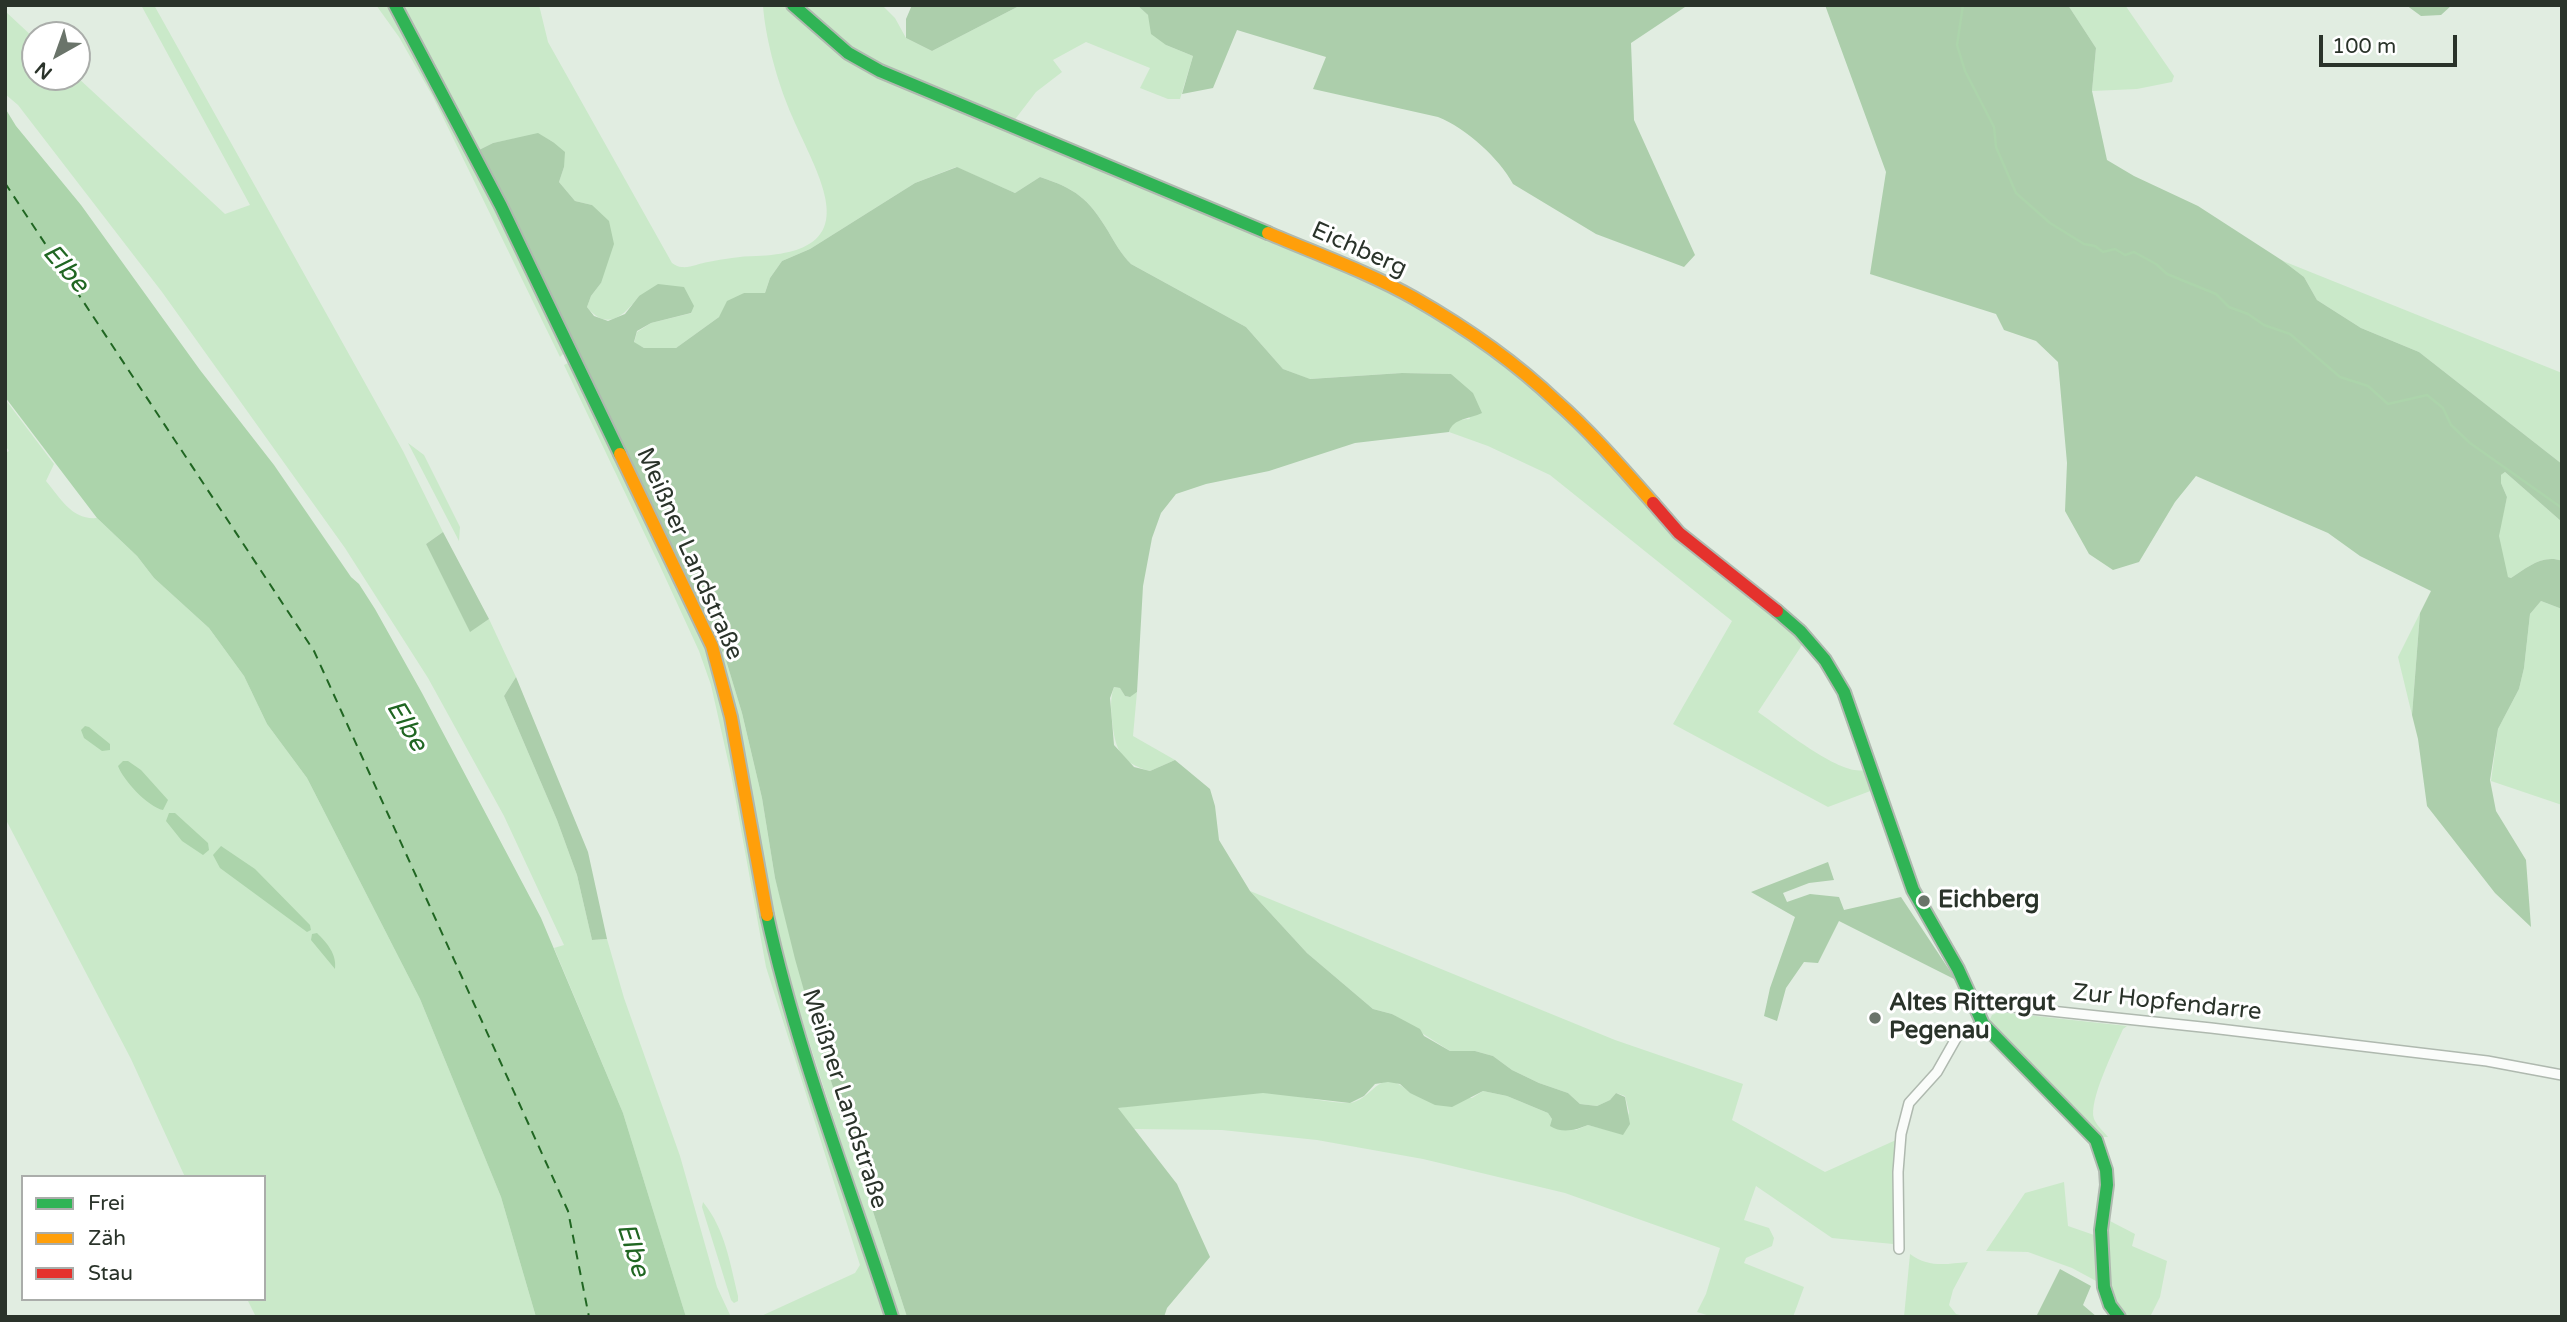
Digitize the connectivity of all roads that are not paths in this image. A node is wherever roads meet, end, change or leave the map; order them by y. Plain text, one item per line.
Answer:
1 (395, 5) edge
2 (793, 5) edge
3 (1975, 1003) junction
4 (1983, 1024) junction
5 (2562, 1075) edge
6 (1899, 1249) dead end
7 (2118, 1316) edge
8 (892, 1317) edge

1 - 8 street, Meißner Landstraße
2 - 3 street, Eichberg
3 - 4 street
3 - 5 street, Zur Hopfendarre
4 - 6 street
4 - 7 street

